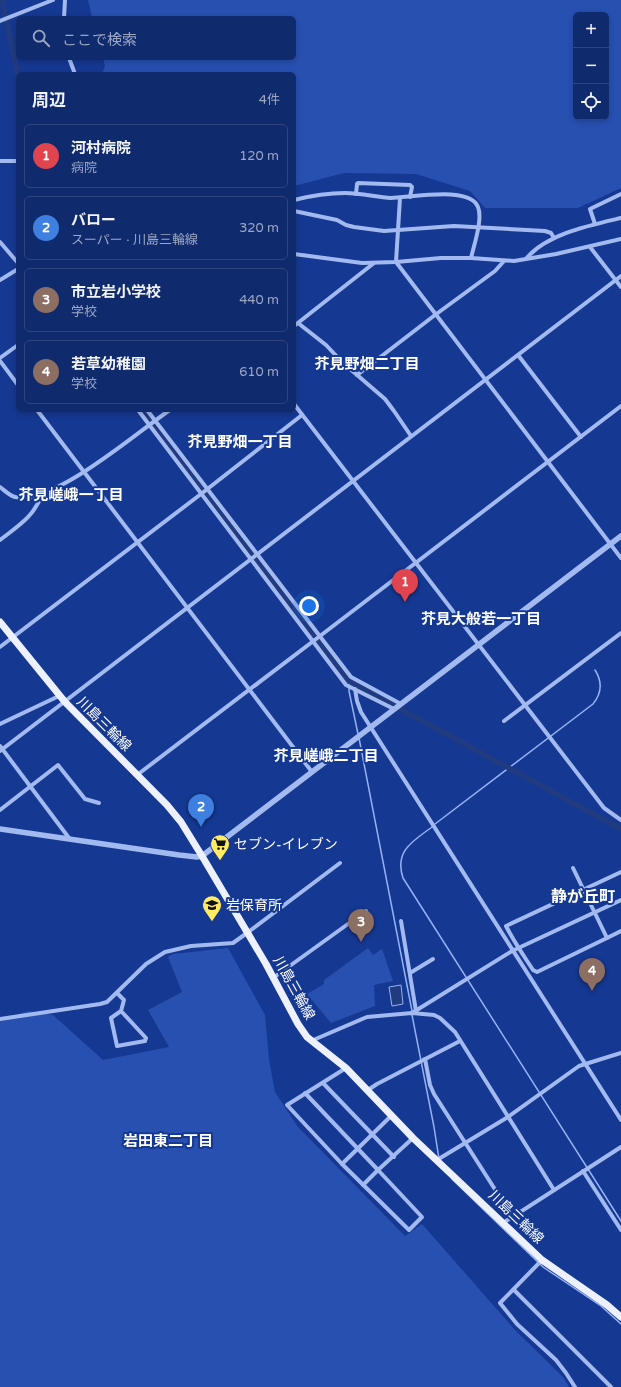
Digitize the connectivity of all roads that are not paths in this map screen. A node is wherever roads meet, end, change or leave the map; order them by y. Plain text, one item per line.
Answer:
1 (53, 0) edge
2 (65, 0) edge
3 (64, 16) edge
4 (0, 21) edge
5 (70, 60) edge
6 (74, 72) edge
7 (16, 160) edge
8 (0, 162) edge
9 (356, 194) junction
10 (621, 194) edge
11 (410, 197) junction
12 (400, 198) junction
13 (296, 199) edge
14 (296, 211) edge
15 (621, 218) edge
16 (595, 224) junction
17 (479, 227) junction
18 (398, 231) junction
19 (554, 238) junction
20 (621, 239) edge
21 (0, 242) edge
22 (590, 247) junction
23 (296, 254) edge
24 (471, 258) junction
25 (526, 259) junction
26 (504, 260) junction
27 (16, 261) edge
28 (396, 262) junction
29 (374, 263) junction
30 (16, 270) edge
31 (621, 276) edge
32 (0, 280) edge
33 (616, 280) junction
34 (621, 287) edge
35 (435, 314) junction
36 (296, 325) edge
37 (16, 346) edge
38 (518, 355) junction
39 (0, 358) edge
40 (0, 361) edge
41 (357, 375) junction
42 (485, 380) junction
43 (16, 382) edge
44 (621, 406) edge
45 (296, 407) edge
46 (39, 412) edge
47 (139, 412) edge
48 (148, 412) edge
49 (167, 412) edge
50 (302, 415) junction
51 (154, 420) junction
52 (148, 424) junction
53 (411, 436) junction
54 (581, 437) junction
55 (548, 462) junction
56 (84, 472) junction
57 (353, 480) junction
58 (0, 487) edge
59 (207, 489) junction
60 (42, 494) junction
61 (201, 494) junction
62 (621, 536) edge
63 (0, 540) edge
64 (138, 542) junction
65 (610, 544) junction
66 (257, 554) junction
67 (621, 558) edge
68 (250, 559) junction
69 (415, 562) junction
70 (187, 608) junction
71 (0, 622) edge
72 (621, 633) edge
73 (320, 636) junction
74 (12, 638) junction
75 (313, 641) junction
76 (478, 645) junction
77 (0, 647) edge
78 (250, 689) junction
79 (355, 689) junction
80 (59, 696) junction
81 (64, 702) junction
82 (401, 704) junction
83 (525, 706) junction
84 (394, 710) junction
85 (504, 722) dead end
86 (0, 724) edge
87 (371, 727) junction
88 (1, 748) edge
89 (312, 772) junction
90 (136, 775) junction
91 (31, 787) junction
92 (100, 803) dead end
93 (0, 810) edge
94 (621, 820) edge
95 (0, 829) edge
96 (69, 838) junction
97 (202, 856) junction
98 (340, 862) dead end
99 (574, 868) dead end
100 (621, 872) edge
101 (584, 889) junction
102 (621, 900) edge
103 (366, 911) dead end
104 (595, 913) junction
105 (402, 921) dead end
106 (621, 931) edge
107 (247, 933) junction
108 (607, 938) junction
109 (519, 948) junction
110 (512, 951) junction
111 (432, 959) dead end
112 (410, 973) junction
113 (273, 978) junction
114 (117, 993) junction
115 (121, 1011) junction
116 (414, 1012) junction
117 (0, 1019) edge
118 (311, 1041) junction
119 (460, 1041) junction
120 (621, 1053) edge
121 (425, 1058) junction
122 (584, 1063) junction
123 (346, 1068) junction
124 (323, 1082) junction
125 (368, 1090) junction
126 (305, 1093) junction
127 (391, 1116) junction
128 (508, 1118) junction
129 (621, 1120) edge
130 (372, 1134) junction
131 (413, 1138) junction
132 (466, 1144) junction
133 (621, 1147) edge
134 (357, 1148) junction
135 (394, 1157) junction
136 (437, 1160) junction
137 (342, 1164) junction
138 (378, 1170) junction
139 (584, 1170) junction
140 (364, 1185) junction
141 (554, 1190) junction
142 (512, 1216) junction
143 (503, 1223) junction
144 (621, 1230) edge
145 (542, 1260) junction
146 (514, 1290) junction
147 (621, 1317) edge
148 (574, 1387) edge
149 (611, 1387) edge

1 - 4 street
2 - 3 street
5 - 6 street
7 - 8 street
9 - 11 street
9 - 12 street
9 - 13 street
10 - 16 street
11 - 12 street
11 - 17 street
12 - 18 street
14 - 18 street
15 - 16 street
16 - 19 street
17 - 18 street
17 - 19 street
17 - 24 street
18 - 28 street
19 - 25 street
20 - 22 street
21 - 27 street
22 - 25 street
22 - 33 street
23 - 29 street
24 - 26 street
24 - 28 street
25 - 26 street
26 - 35 street
28 - 29 street
28 - 35 street
29 - 36 street
30 - 32 street
31 - 33 street
33 - 34 street
33 - 38 street
35 - 41 street
35 - 42 street
36 - 41 street
37 - 39 street
38 - 42 street
38 - 54 street
40 - 43 street
41 - 53 street
42 - 53 street
42 - 55 street
44 - 54 street
45 - 50 street
46 - 56 street
47 - 52 street
48 - 51 street
49 - 51 street
50 - 57 street
50 - 59 street
51 - 52 street
51 - 59 street
52 - 56 street
52 - 61 street
53 - 57 street
54 - 55 street
55 - 65 street
55 - 69 street
56 - 60 street
56 - 64 street
57 - 66 street
57 - 69 street
58 - 60 street
59 - 61 street
59 - 66 street
60 - 63 street
61 - 64 street
61 - 68 street
62 - 65 street
64 - 70 street
64 - 74 street
65 - 67 street
65 - 76 street
66 - 68 street
66 - 73 street
68 - 70 street
68 - 75 street
69 - 73 street
69 - 76 street
70 - 78 street
70 - 81 street
71 - 74 main road, 川島三輪線
72 - 83 street
73 - 75 street
73 - 82 street
74 - 77 street
74 - 80 main road, 川島三輪線
75 - 78 street
75 - 79 street
76 - 82 street
76 - 83 street
78 - 89 street
78 - 90 street
79 - 84 street
79 - 87 street
80 - 81 main road, 川島三輪線
80 - 86 street
81 - 88 street
81 - 90 main road, 川島三輪線
82 - 84 street
83 - 85 street
83 - 94 street
84 - 87 street
87 - 89 street
87 - 110 street
88 - 91 street
89 - 97 street
90 - 97 main road, 川島三輪線
91 - 92 street
91 - 93 street
91 - 96 street
95 - 96 street
96 - 97 street
97 - 107 main road, 川島三輪線
98 - 107 street
99 - 101 street
100 - 101 street
101 - 104 street
101 - 109 street
102 - 104 street
103 - 113 street
104 - 108 street
104 - 109 street
105 - 112 street
106 - 108 street
107 - 113 main road, 川島三輪線
107 - 114 street
108 - 109 street
109 - 110 street
110 - 116 street
110 - 122 street
111 - 112 street
112 - 116 street
113 - 118 main road, 川島三輪線
114 - 115 street
114 - 117 street
115 - 115 street
116 - 118 street
116 - 119 street
118 - 123 main road, 川島三輪線
119 - 121 street
119 - 128 street
120 - 122 street
121 - 125 street
121 - 132 street
122 - 128 street
122 - 129 street
123 - 124 street
123 - 125 main road, 川島三輪線
124 - 126 street
124 - 130 street
125 - 127 main road, 川島三輪線
126 - 134 street
126 - 137 street
127 - 130 street
127 - 131 main road, 川島三輪線
128 - 132 street
128 - 141 street
130 - 134 street
130 - 135 street
131 - 135 street
131 - 136 main road, 川島三輪線
132 - 136 street
132 - 142 street
133 - 139 street
134 - 137 street
134 - 138 street
135 - 138 street
136 - 143 main road, 川島三輪線
137 - 140 street
138 - 140 street
138 - 140 street
139 - 141 street
139 - 144 street
141 - 142 street
142 - 143 street
143 - 145 main road, 川島三輪線
145 - 146 street
145 - 147 main road, 川島三輪線
146 - 148 street
146 - 149 street

